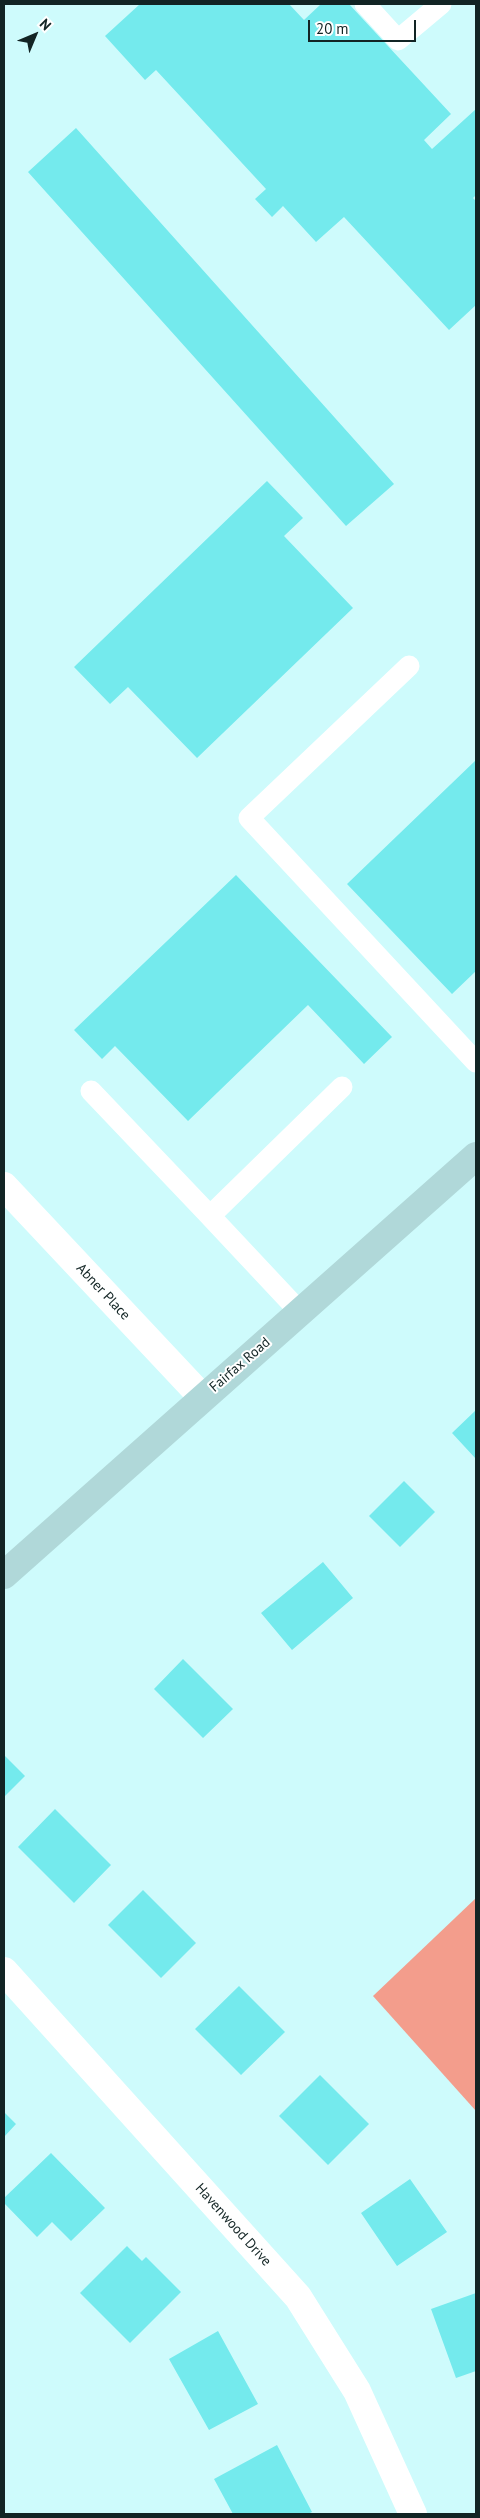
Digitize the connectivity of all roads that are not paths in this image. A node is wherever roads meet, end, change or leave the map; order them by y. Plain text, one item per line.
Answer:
1 (365, 4) edge
2 (441, 4) edge
3 (409, 666) dead end
4 (473, 1052) edge
5 (342, 1087) dead end
6 (91, 1091) dead end
7 (476, 1156) edge
8 (4, 1186) edge
9 (210, 1216) junction
10 (300, 1312) junction
11 (203, 1398) junction
12 (4, 1576) edge
13 (4, 1971) edge
14 (413, 2514) edge

1 - 2 lane
3 - 4 lane
5 - 9 lane
6 - 9 lane
7 - 10 street, Fairfax Road
8 - 11 street, Abner Place
9 - 10 lane
10 - 11 street, Fairfax Road
11 - 12 street, Fairfax Road
13 - 14 street, Havenwood Drive

